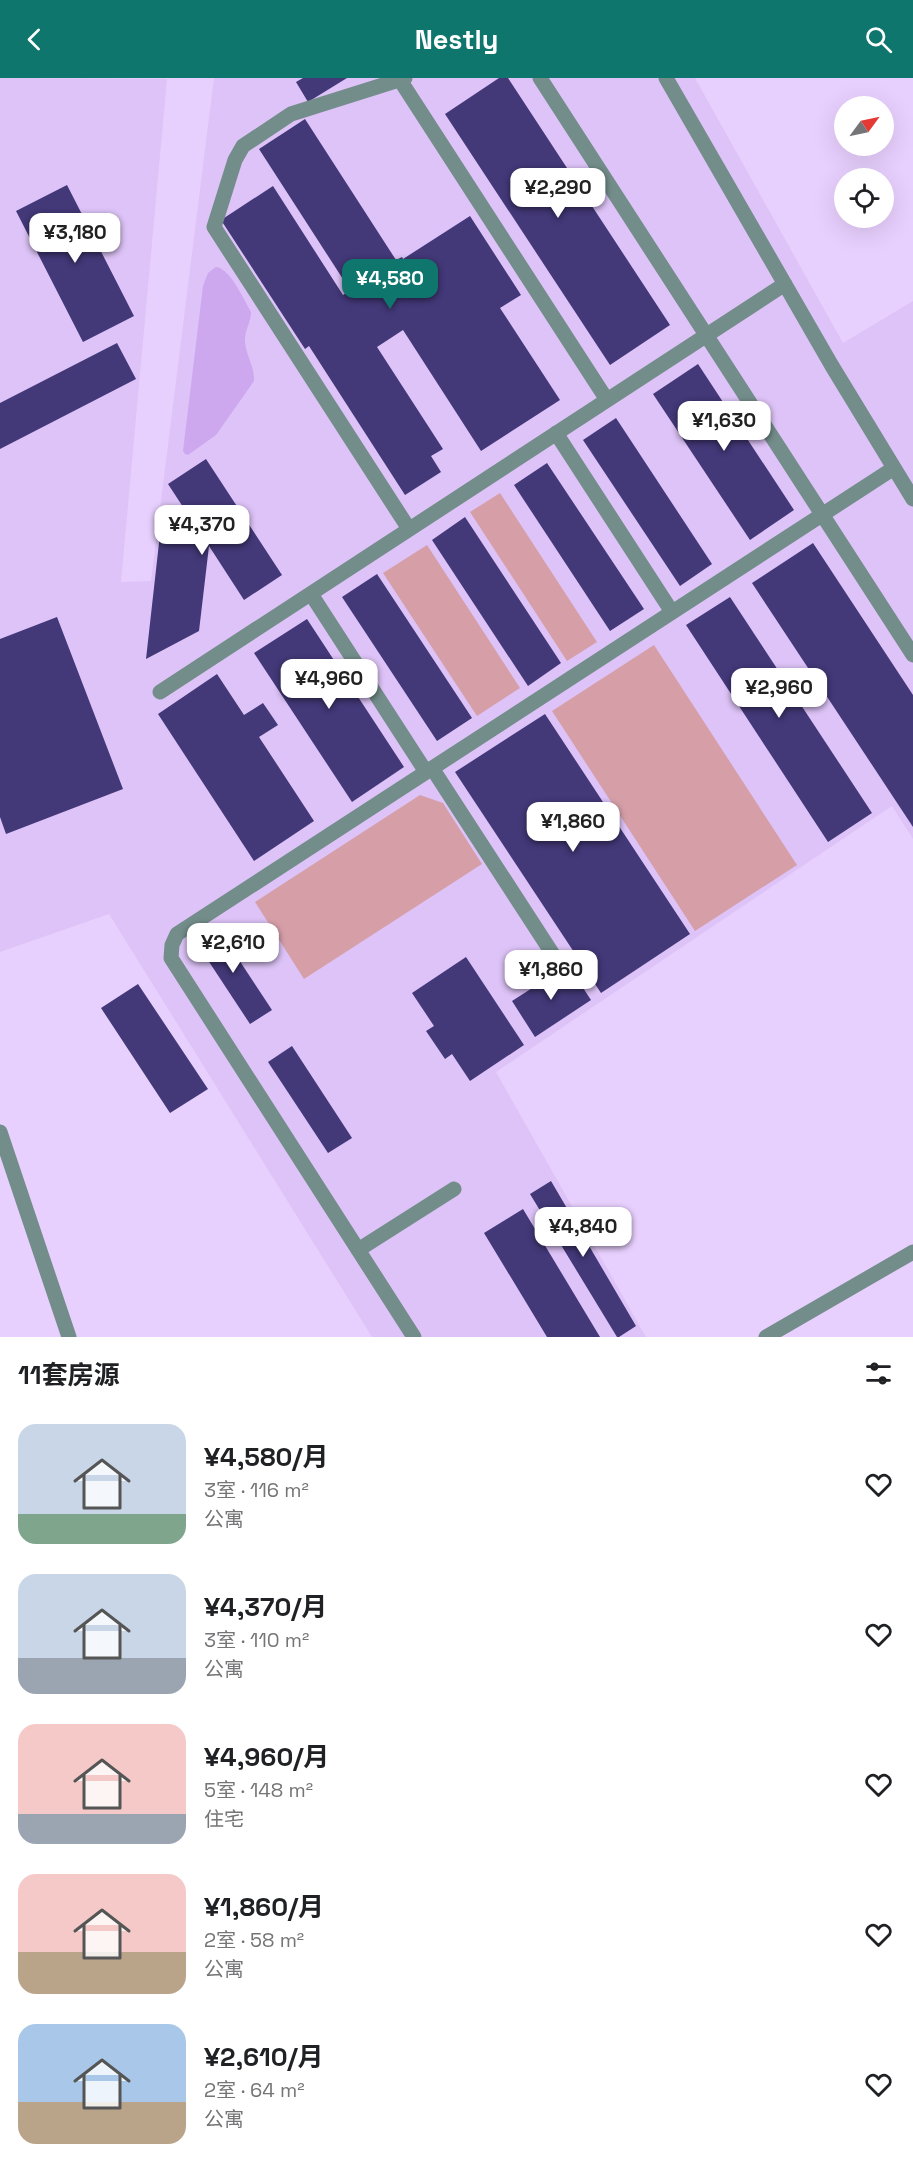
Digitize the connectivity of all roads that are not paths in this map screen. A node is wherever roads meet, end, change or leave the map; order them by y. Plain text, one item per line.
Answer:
1 (540, 78) edge
2 (666, 78) edge
3 (403, 79) edge
4 (785, 284) junction
5 (706, 335) junction
6 (607, 400) junction
7 (556, 433) junction
8 (894, 468) junction
9 (913, 499) edge
10 (822, 515) junction
11 (409, 529) junction
12 (310, 594) junction
13 (672, 612) junction
14 (913, 655) edge
15 (160, 692) dead end
16 (429, 770) junction
17 (554, 956) dead end
18 (0, 1132) edge
19 (454, 1189) dead end
20 (358, 1250) junction
21 (913, 1252) edge
22 (69, 1337) edge
23 (414, 1337) edge
24 (766, 1337) edge

1 - 5 street
2 - 4 street
3 - 6 street
3 - 11 street
4 - 5 street
4 - 8 street
5 - 6 street
5 - 10 street
6 - 7 street
7 - 11 street
7 - 13 street
8 - 9 street
8 - 10 street
10 - 13 street
10 - 14 street
11 - 12 street
12 - 15 street
12 - 16 street
13 - 16 street
16 - 17 street
16 - 20 street
18 - 22 street
19 - 20 street
20 - 23 street
21 - 24 street

